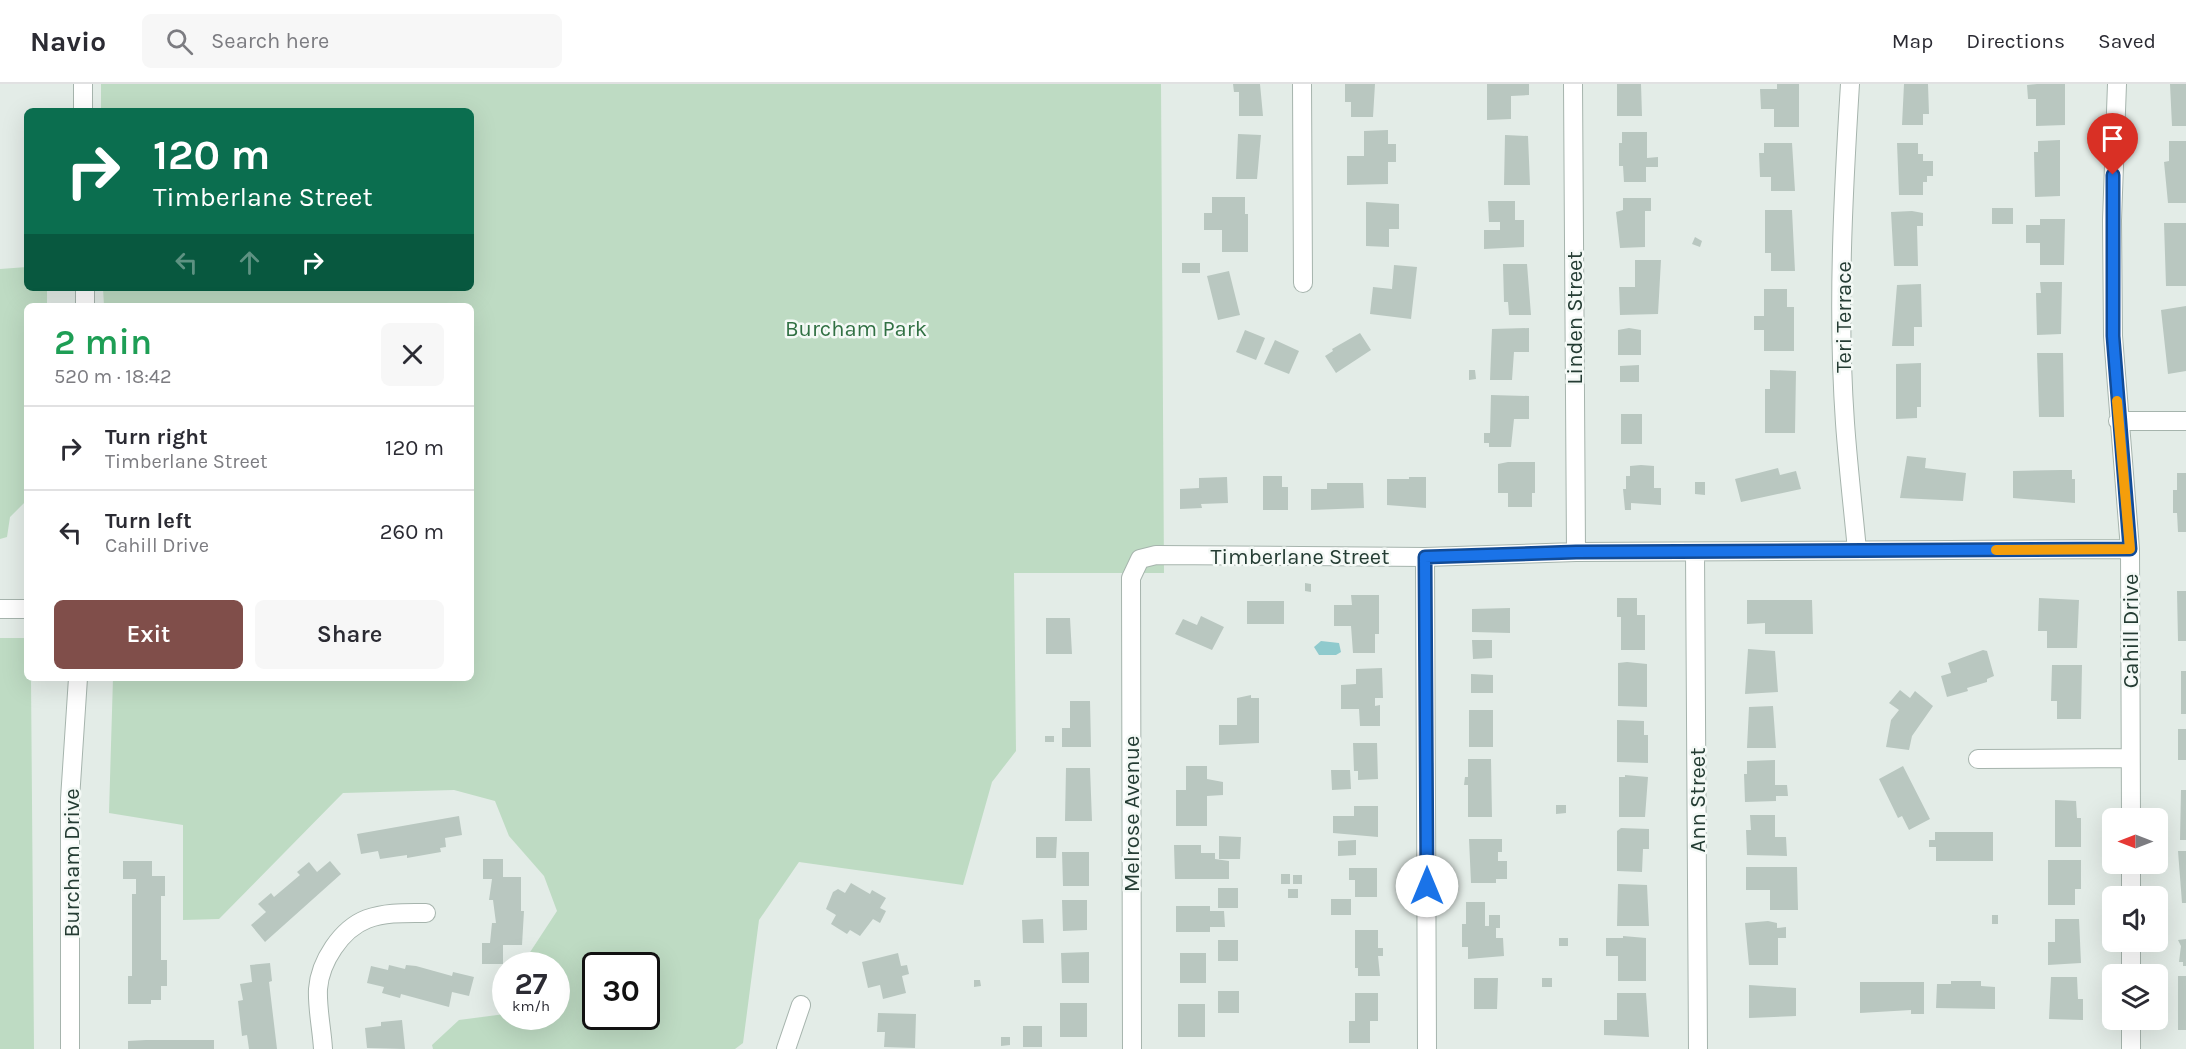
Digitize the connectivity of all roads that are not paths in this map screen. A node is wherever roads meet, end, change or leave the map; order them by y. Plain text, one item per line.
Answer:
1 (83, 84) edge
2 (1302, 84) edge
3 (1573, 84) edge
4 (1850, 84) edge
5 (2117, 84) edge
6 (83, 108) edge
7 (1303, 283) dead end
8 (2118, 421) junction
9 (2186, 421) edge
10 (2130, 549) junction
11 (1857, 550) junction
12 (1576, 552) junction
13 (1695, 552) junction
14 (1425, 557) junction
15 (1131, 578) joint
16 (0, 609) edge
17 (24, 609) edge
18 (78, 681) edge
19 (2130, 758) junction
20 (1978, 759) dead end
21 (2130, 808) edge
22 (426, 913) dead end
23 (801, 1005) dead end
24 (2131, 1030) edge
25 (70, 1049) edge
26 (324, 1049) edge
27 (786, 1049) edge
28 (1132, 1049) edge
29 (1427, 1049) edge
30 (1698, 1049) edge
31 (2131, 1049) edge

1 - 6 street
2 - 7 street
3 - 12 street, Linden Street
4 - 11 street, Teri Terrace
5 - 8 street, Cahill Drive
8 - 9 street
8 - 10 street, Cahill Drive
10 - 11 street, Timberlane Street
10 - 19 street, Cahill Drive
11 - 13 street, Timberlane Street
12 - 13 street, Timberlane Street
12 - 14 street, Timberlane Street
13 - 30 street, Ann Street
14 - 15 street, Timberlane Street
14 - 29 street
15 - 28 street, Melrose Avenue
16 - 17 street
18 - 25 street, Burcham Drive
19 - 20 street
19 - 21 street, Cahill Drive
22 - 26 street
23 - 27 street
24 - 31 street

